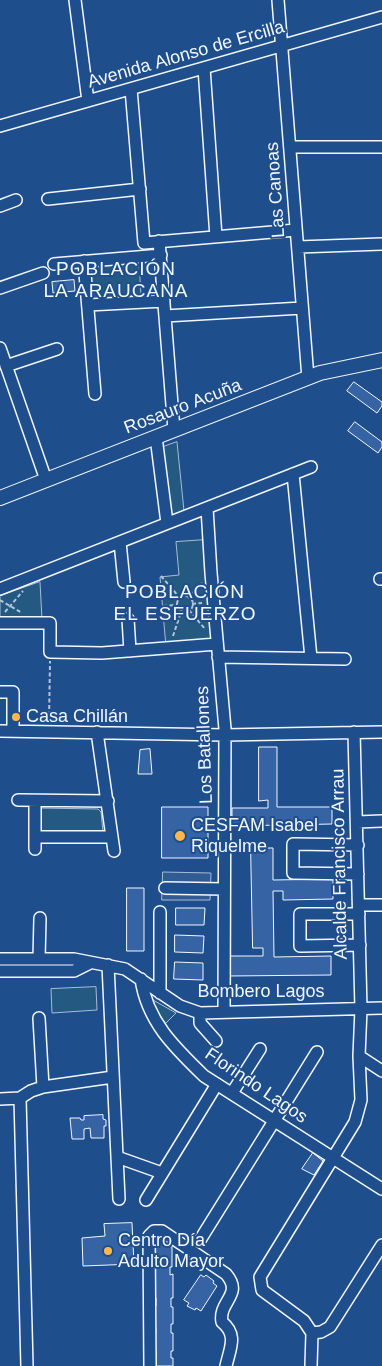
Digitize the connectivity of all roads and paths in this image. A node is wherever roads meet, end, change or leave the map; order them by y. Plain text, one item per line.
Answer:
1 (75, 0) edge
2 (278, 0) edge
3 (382, 21) edge
4 (282, 45) junction
5 (204, 68) junction
6 (131, 89) junction
7 (88, 101) junction
8 (0, 126) edge
9 (290, 147) junction
10 (382, 147) edge
11 (140, 189) junction
12 (48, 198) dead end
13 (16, 200) dead end
14 (0, 206) edge
15 (296, 230) junction
16 (216, 237) junction
17 (160, 241) junction
18 (382, 244) edge
19 (298, 247) junction
20 (161, 255) junction
21 (84, 261) junction
22 (54, 264) dead end
23 (43, 273) dead end
24 (0, 288) edge
25 (164, 301) junction
26 (88, 306) junction
27 (302, 308) junction
28 (165, 316) junction
29 (0, 348) edge
30 (57, 349) dead end
31 (382, 360) edge
32 (6, 366) junction
33 (308, 378) junction
34 (95, 394) dead end
35 (174, 430) junction
36 (156, 437) junction
37 (311, 467) dead end
38 (292, 474) junction
39 (46, 480) junction
40 (0, 498) edge
41 (207, 508) junction
42 (167, 523) junction
43 (120, 542) junction
44 (211, 573) junction
45 (37, 574) junction
46 (161, 576) dead end
47 (124, 582) dead end
48 (0, 589) edge
49 (180, 598) junction
50 (188, 598) junction
51 (177, 605) junction
52 (163, 606) dead end
53 (189, 610) junction
54 (182, 611) junction
55 (0, 618) edge
56 (128, 619) dead end
57 (0, 624) edge
58 (217, 644) junction
59 (169, 648) junction
60 (130, 650) junction
61 (50, 652) junction
62 (218, 657) junction
63 (311, 658) junction
64 (345, 659) dead end
65 (0, 692) edge
66 (0, 731) edge
67 (12, 731) junction
68 (49, 732) junction
69 (97, 732) junction
70 (354, 732) junction
71 (382, 732) edge
72 (225, 735) junction
73 (18, 800) dead end
74 (35, 801) junction
75 (108, 801) junction
76 (382, 821) edge
77 (358, 822) junction
78 (112, 837) junction
79 (358, 845) junction
80 (114, 851) dead end
81 (358, 874) junction
82 (165, 888) dead end
83 (224, 889) junction
84 (382, 905) edge
85 (359, 909) junction
86 (160, 912) dead end
87 (40, 918) dead end
88 (360, 946) junction
89 (0, 959) edge
90 (40, 959) junction
91 (90, 963) junction
92 (108, 965) junction
93 (0, 971) edge
94 (141, 978) junction
95 (160, 992) junction
96 (382, 1008) edge
97 (361, 1009) junction
98 (200, 1012) junction
99 (224, 1012) junction
100 (38, 1018) dead end
101 (216, 1042) dead end
102 (260, 1049) dead end
103 (317, 1052) dead end
104 (359, 1056) junction
105 (382, 1071) edge
106 (113, 1077) junction
107 (218, 1084) junction
108 (43, 1087) junction
109 (232, 1094) junction
110 (20, 1098) junction
111 (0, 1099) edge
112 (275, 1121) junction
113 (117, 1157) junction
114 (332, 1157) junction
115 (162, 1173) junction
116 (382, 1188) edge
117 (119, 1199) dead end
118 (146, 1200) dead end
119 (200, 1240) dead end
120 (382, 1245) edge
121 (312, 1333) junction
122 (27, 1366) edge
123 (150, 1366) edge
124 (226, 1366) edge
125 (311, 1366) edge

1 - 7 street
2 - 4 street, Las Canoas
3 - 4 street, Avenida Alonso de Ercilla
4 - 5 street, Avenida Alonso de Ercilla
4 - 9 street, Las Canoas
5 - 6 street, Avenida Alonso de Ercilla
5 - 16 street
6 - 7 street, Avenida Alonso de Ercilla
6 - 11 street
7 - 8 street, Avenida Alonso de Ercilla
9 - 10 street
9 - 15 street, Las Canoas
11 - 12 street
11 - 17 street
13 - 14 street
15 - 16 street
15 - 19 street, Las Canoas
16 - 17 street
17 - 20 street
18 - 19 street
19 - 27 street, Las Canoas
20 - 21 street
20 - 25 street
21 - 22 street
21 - 26 street
23 - 24 street
25 - 26 street
25 - 28 street
26 - 34 street
27 - 28 street
27 - 33 street, Las Canoas
28 - 35 street
29 - 32 street
30 - 32 street
31 - 33 main road, Rosauro Acuña
32 - 39 street
33 - 35 main road, Rosauro Acuña
35 - 36 main road, Rosauro Acuña
36 - 39 main road, Rosauro Acuña
36 - 42 street
37 - 38 street
38 - 41 street
38 - 63 street
39 - 40 main road, Rosauro Acuña
41 - 42 street
41 - 44 street, Los Batallones
42 - 43 street
43 - 45 street
43 - 47 street
44 - 50 path
44 - 58 street, Los Batallones
45 - 48 street
45 - 55 path
46 - 49 path
49 - 50 path
49 - 51 path
50 - 53 path
51 - 52 path
51 - 54 path
53 - 54 path
53 - 58 path
54 - 59 path
56 - 60 street
57 - 61 street
58 - 59 street
58 - 62 street, Los Batallones
59 - 60 street
60 - 61 street
61 - 68 path
62 - 63 street
62 - 72 street, Los Batallones
63 - 64 street
65 - 67 street
66 - 67 street
67 - 68 street
68 - 69 street
69 - 72 street
69 - 75 street
70 - 71 street
70 - 72 street
70 - 77 street, Alcalde Francisco Arrau
72 - 83 street, Los Batallones
73 - 74 street
74 - 75 street
74 - 78 street
75 - 78 street
76 - 77 street
77 - 79 street, Alcalde Francisco Arrau
78 - 80 street
79 - 81 street, Alcalde Francisco Arrau
79 - 81 street
81 - 85 street, Alcalde Francisco Arrau
82 - 83 street
83 - 99 street, Los Batallones
84 - 85 street
85 - 88 street, Alcalde Francisco Arrau
85 - 88 street
86 - 95 street
87 - 90 street
88 - 97 street, Alcalde Francisco Arrau
89 - 90 street
90 - 91 street
91 - 92 street
91 - 93 street
92 - 94 street
92 - 106 street
94 - 95 street, Bombero Lagos
94 - 107 street, Florindo Lagos
95 - 98 street, Bombero Lagos
96 - 97 street, Bombero Lagos
97 - 99 street, Bombero Lagos
97 - 104 street, Alcalde Francisco Arrau
98 - 99 street, Bombero Lagos
98 - 101 street
100 - 108 street
102 - 109 street
103 - 112 street
104 - 105 street
104 - 114 street, Alcalde Francisco Arrau
106 - 108 street
106 - 113 street
107 - 109 street, Florindo Lagos
107 - 115 street
108 - 110 street
109 - 112 street, Florindo Lagos
110 - 111 street
110 - 122 street
112 - 114 street, Florindo Lagos
112 - 119 street
113 - 115 street
113 - 117 street
114 - 116 street, Florindo Lagos
114 - 121 street, Alcalde Francisco Arrau
115 - 118 street
120 - 121 street
121 - 125 street
123 - 124 street

